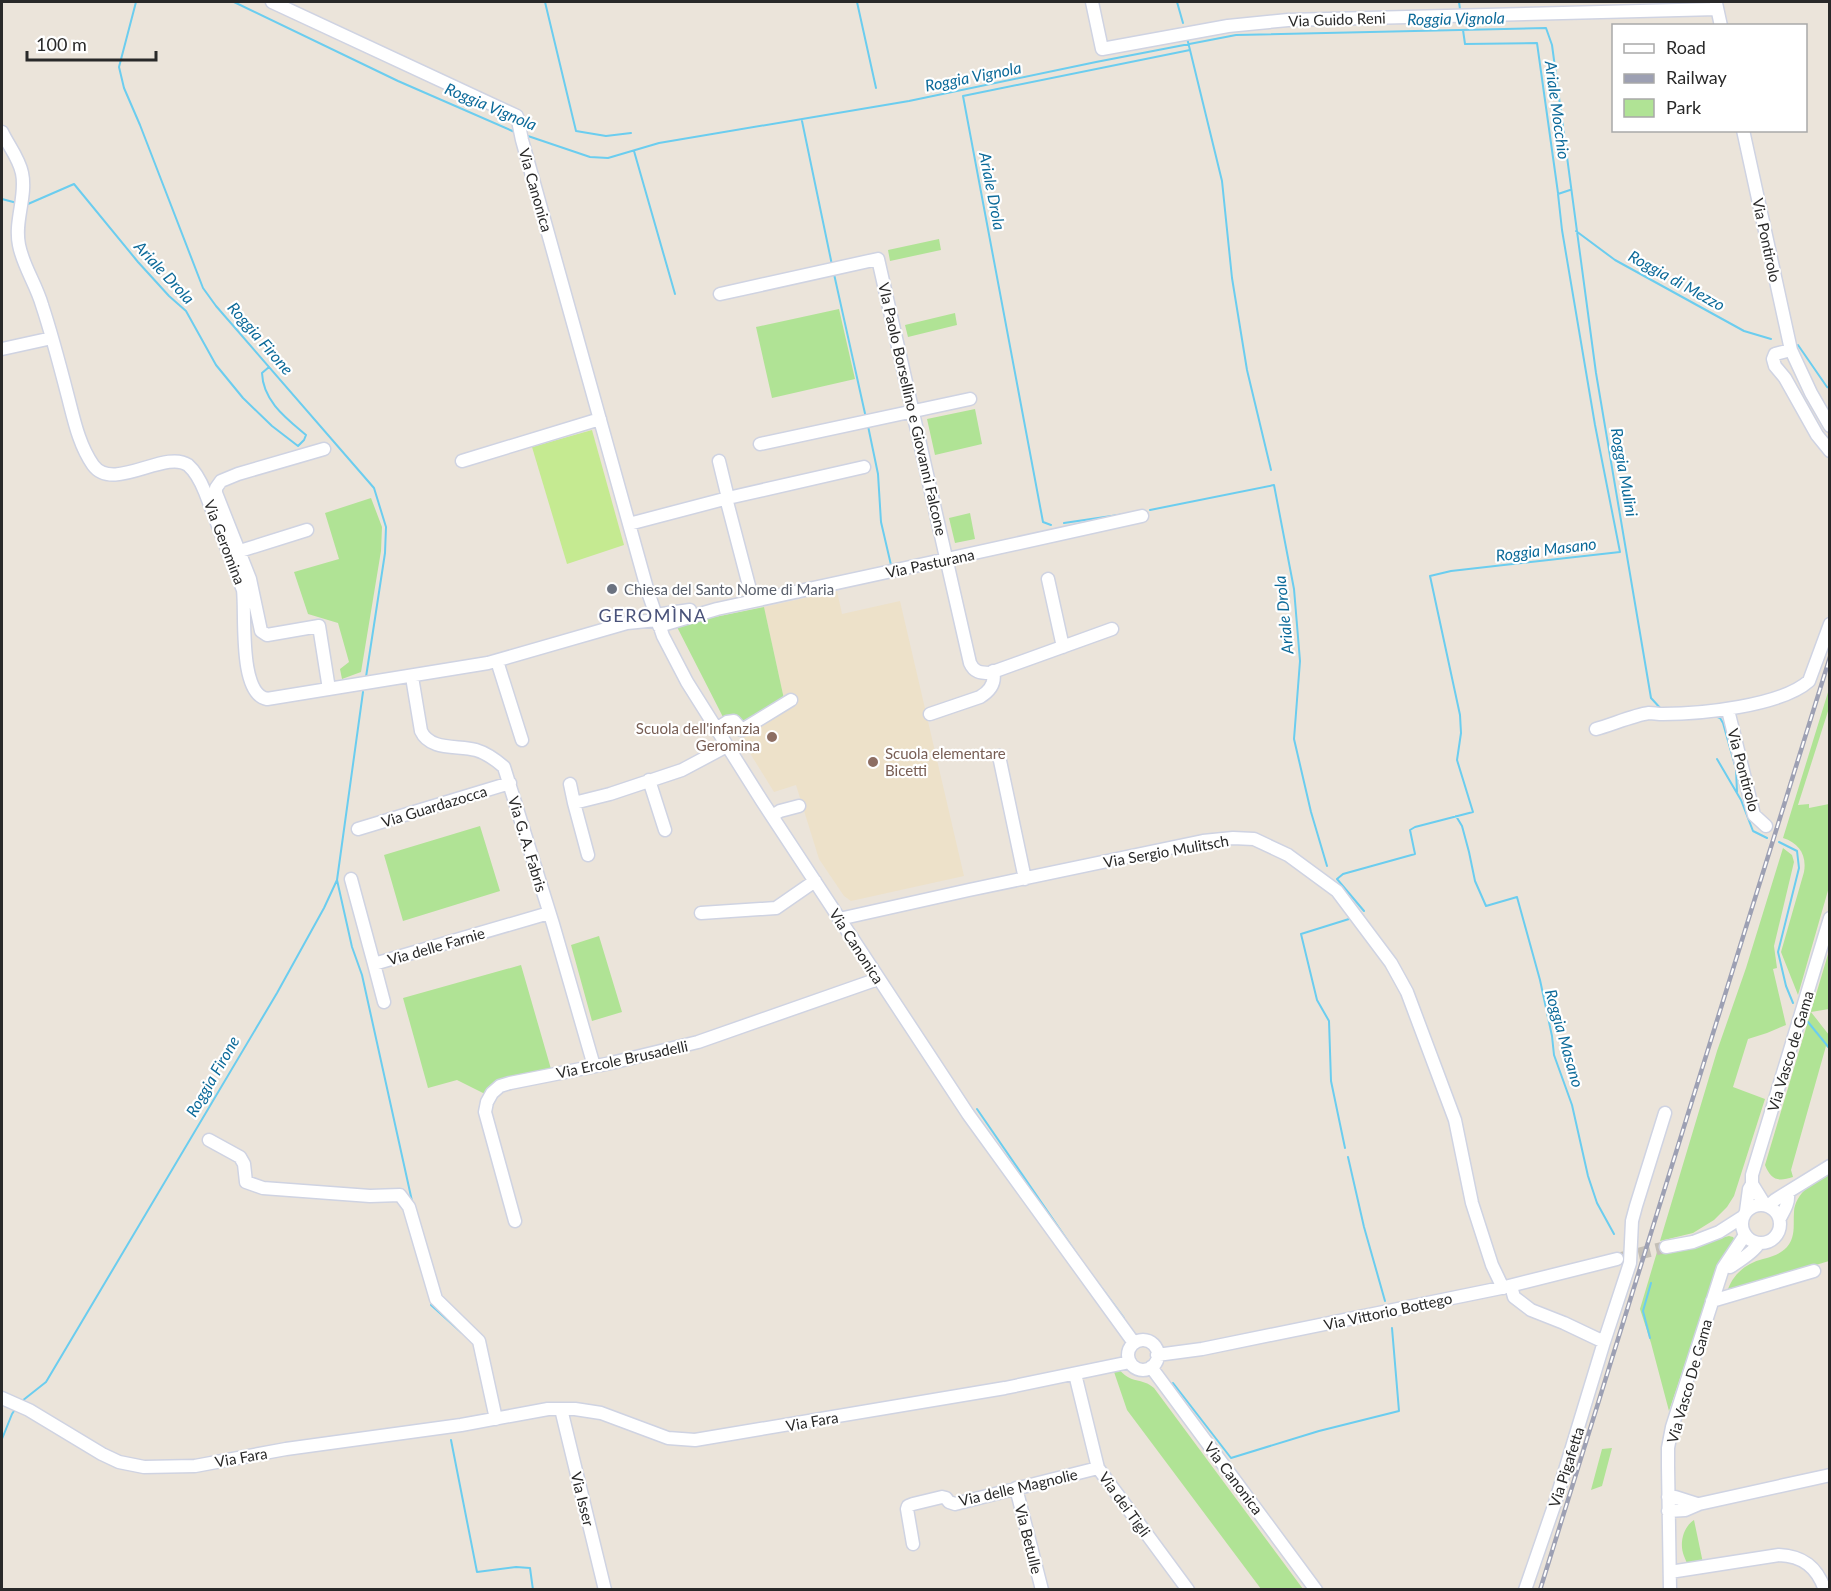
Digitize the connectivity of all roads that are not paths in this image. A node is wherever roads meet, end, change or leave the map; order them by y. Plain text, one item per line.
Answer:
1 (272, 2) edge
2 (1092, 2) edge
3 (1716, 5) edge
4 (1721, 24) edge
5 (2, 132) edge
6 (1743, 132) edge
7 (720, 294) dead end
8 (52, 338) junction
9 (2, 349) edge
10 (1791, 350) junction
11 (970, 399) dead end
12 (913, 412) junction
13 (600, 419) junction
14 (1830, 426) edge
15 (760, 444) dead end
16 (324, 449) dead end
17 (1830, 451) edge
18 (462, 460) dead end
19 (719, 461) dead end
20 (864, 466) dead end
21 (727, 498) junction
22 (1142, 516) dead end
23 (629, 524) junction
24 (307, 530) dead end
25 (240, 551) junction
26 (948, 560) junction
27 (1048, 579) dead end
28 (753, 601) junction
29 (656, 617) junction
30 (1830, 624) edge
31 (1112, 629) dead end
32 (1063, 647) junction
33 (497, 661) junction
34 (993, 671) junction
35 (412, 677) junction
36 (329, 689) junction
37 (791, 700) dead end
38 (1728, 710) junction
39 (930, 714) dead end
40 (716, 729) junction
41 (1596, 729) dead end
42 (522, 740) dead end
43 (727, 746) junction
44 (999, 756) dead end
45 (650, 780) junction
46 (510, 783) junction
47 (570, 784) dead end
48 (574, 803) junction
49 (799, 806) dead end
50 (772, 816) junction
51 (1766, 826) dead end
52 (358, 830) dead end
53 (665, 830) dead end
54 (588, 855) dead end
55 (351, 879) dead end
56 (1025, 879) junction
57 (814, 882) junction
58 (549, 913) junction
59 (701, 913) dead end
60 (1830, 918) edge
61 (839, 919) junction
62 (374, 964) junction
63 (878, 979) junction
64 (384, 1002) dead end
65 (594, 1066) junction
66 (1665, 1113) dead end
67 (209, 1140) dead end
68 (1830, 1166) edge
69 (1752, 1184) junction
70 (1788, 1193) junction
71 (1767, 1206) junction
72 (1745, 1214) junction
73 (1780, 1218) junction
74 (515, 1221) dead end
75 (1719, 1232) junction
76 (1744, 1234) junction
77 (1759, 1244) junction
78 (1666, 1247) tunnel mouth
79 (1617, 1259) tunnel mouth
80 (1814, 1271) dead end
81 (1722, 1273) junction
82 (1507, 1287) junction
83 (1712, 1301) junction
84 (1604, 1342) junction
85 (1134, 1343) junction
86 (1157, 1355) junction
87 (1130, 1362) junction
88 (1151, 1367) junction
89 (1075, 1374) junction
90 (2, 1398) edge
91 (561, 1409) junction
92 (496, 1419) junction
93 (1098, 1468) junction
94 (1830, 1476) edge
95 (1016, 1488) junction
96 (1668, 1497) junction
97 (1697, 1504) junction
98 (1668, 1511) junction
99 (914, 1544) dead end
100 (1670, 1572) junction
101 (605, 1590) edge
102 (1042, 1590) edge
103 (1188, 1590) edge
104 (1316, 1590) edge
105 (1525, 1590) edge
106 (1670, 1590) edge
107 (1825, 1590) edge

1 - 13 street, Via Canonica
2 - 3 street, Via Guido Reni
3 - 4 street
5 - 8 street, Via Geromina
6 - 10 street, Via Pontirolo
7 - 12 street, VIa Paolo Borsellino e Giovanni Falcone
8 - 9 street
8 - 36 street, Via Geromina
10 - 14 street, Via Pontirolo
10 - 17 street
11 - 12 street
12 - 15 street
12 - 26 street, VIa Paolo Borsellino e Giovanni Falcone
13 - 18 street
13 - 23 street, Via Canonica
16 - 25 street
19 - 21 street
20 - 21 street
21 - 23 street
21 - 28 street
22 - 26 street, Via Pasturana
23 - 29 street, Via Canonica
24 - 25 street
25 - 36 street
26 - 28 street, Via Pasturana
26 - 34 street, VIa Paolo Borsellino e Giovanni Falcone
27 - 32 street
28 - 29 street, Via Pasturana
29 - 33 street, Via Geromina
29 - 40 street, Via Canonica
30 - 38 street, Via Pontirolo
31 - 32 street
32 - 34 street
33 - 35 street, Via Geromina
33 - 42 street
34 - 39 street
35 - 36 street, Via Geromina
35 - 46 street, Via G. A. Fabris
37 - 40 street
38 - 41 street, Via Pontirolo
38 - 51 street, Via Pontirolo
40 - 43 street, Via Canonica
43 - 45 street
43 - 50 street, Via Canonica
44 - 56 street
45 - 48 street
45 - 53 street
46 - 52 street, Via Guardazocca
46 - 58 street, Via G. A. Fabris
47 - 48 street
48 - 54 street
49 - 50 street
50 - 57 street, Via Canonica
55 - 62 street, Via delle Farnie
56 - 61 street, Via Sergio Mulitsch
56 - 82 street, Via Sergio Mulitsch
57 - 59 street
57 - 61 street, Via Canonica
58 - 62 street, Via delle Farnie
58 - 65 street, Via G. A. Fabris
60 - 69 street, Via Vasco de Gama
61 - 63 street, Via Canonica
62 - 64 street
63 - 65 street, Via Ercole Brusadelli
63 - 85 street, Via Canonica
65 - 74 street, Via Ercole Brusadelli
66 - 84 street, Via Pigafetta
67 - 92 street
68 - 70 street
69 - 71 street
69 - 72 street, Via Vasco de Gama
70 - 71 street
70 - 73 street
71 - 72 street
71 - 73 street
72 - 75 street
72 - 76 street
73 - 77 street
75 - 76 street
75 - 78 street
76 - 77 street
76 - 81 street, Via Vasco De Gama
77 - 81 street
79 - 82 street, Via Vittorio Bottego
80 - 83 street, Via Vasco De Gama
81 - 83 street, Via Vasco De Gama
82 - 84 street
82 - 86 street, Via Vittorio Bottego
83 - 96 street, Via Vasco De Gama
84 - 105 street, Via Pigafetta
85 - 86 street
85 - 87 street
86 - 88 street
87 - 88 street
87 - 89 street, Via Fara
88 - 104 street, Via Canonica
89 - 91 street, Via Fara
89 - 93 street, Via dei Tigli
90 - 92 street, Via Fara
91 - 92 street, Via Fara
91 - 101 street, Via Isser
93 - 95 street, Via delle Magnolie
93 - 103 street, Via dei Tigli
94 - 97 street
95 - 99 street, Via delle Magnolie
95 - 102 street, Via Betulle
96 - 97 street
96 - 98 street, Via Vasco De Gama
97 - 98 street
98 - 100 street, Via Vasco De Gama
100 - 106 street, Via Vasco De Gama
100 - 107 street

